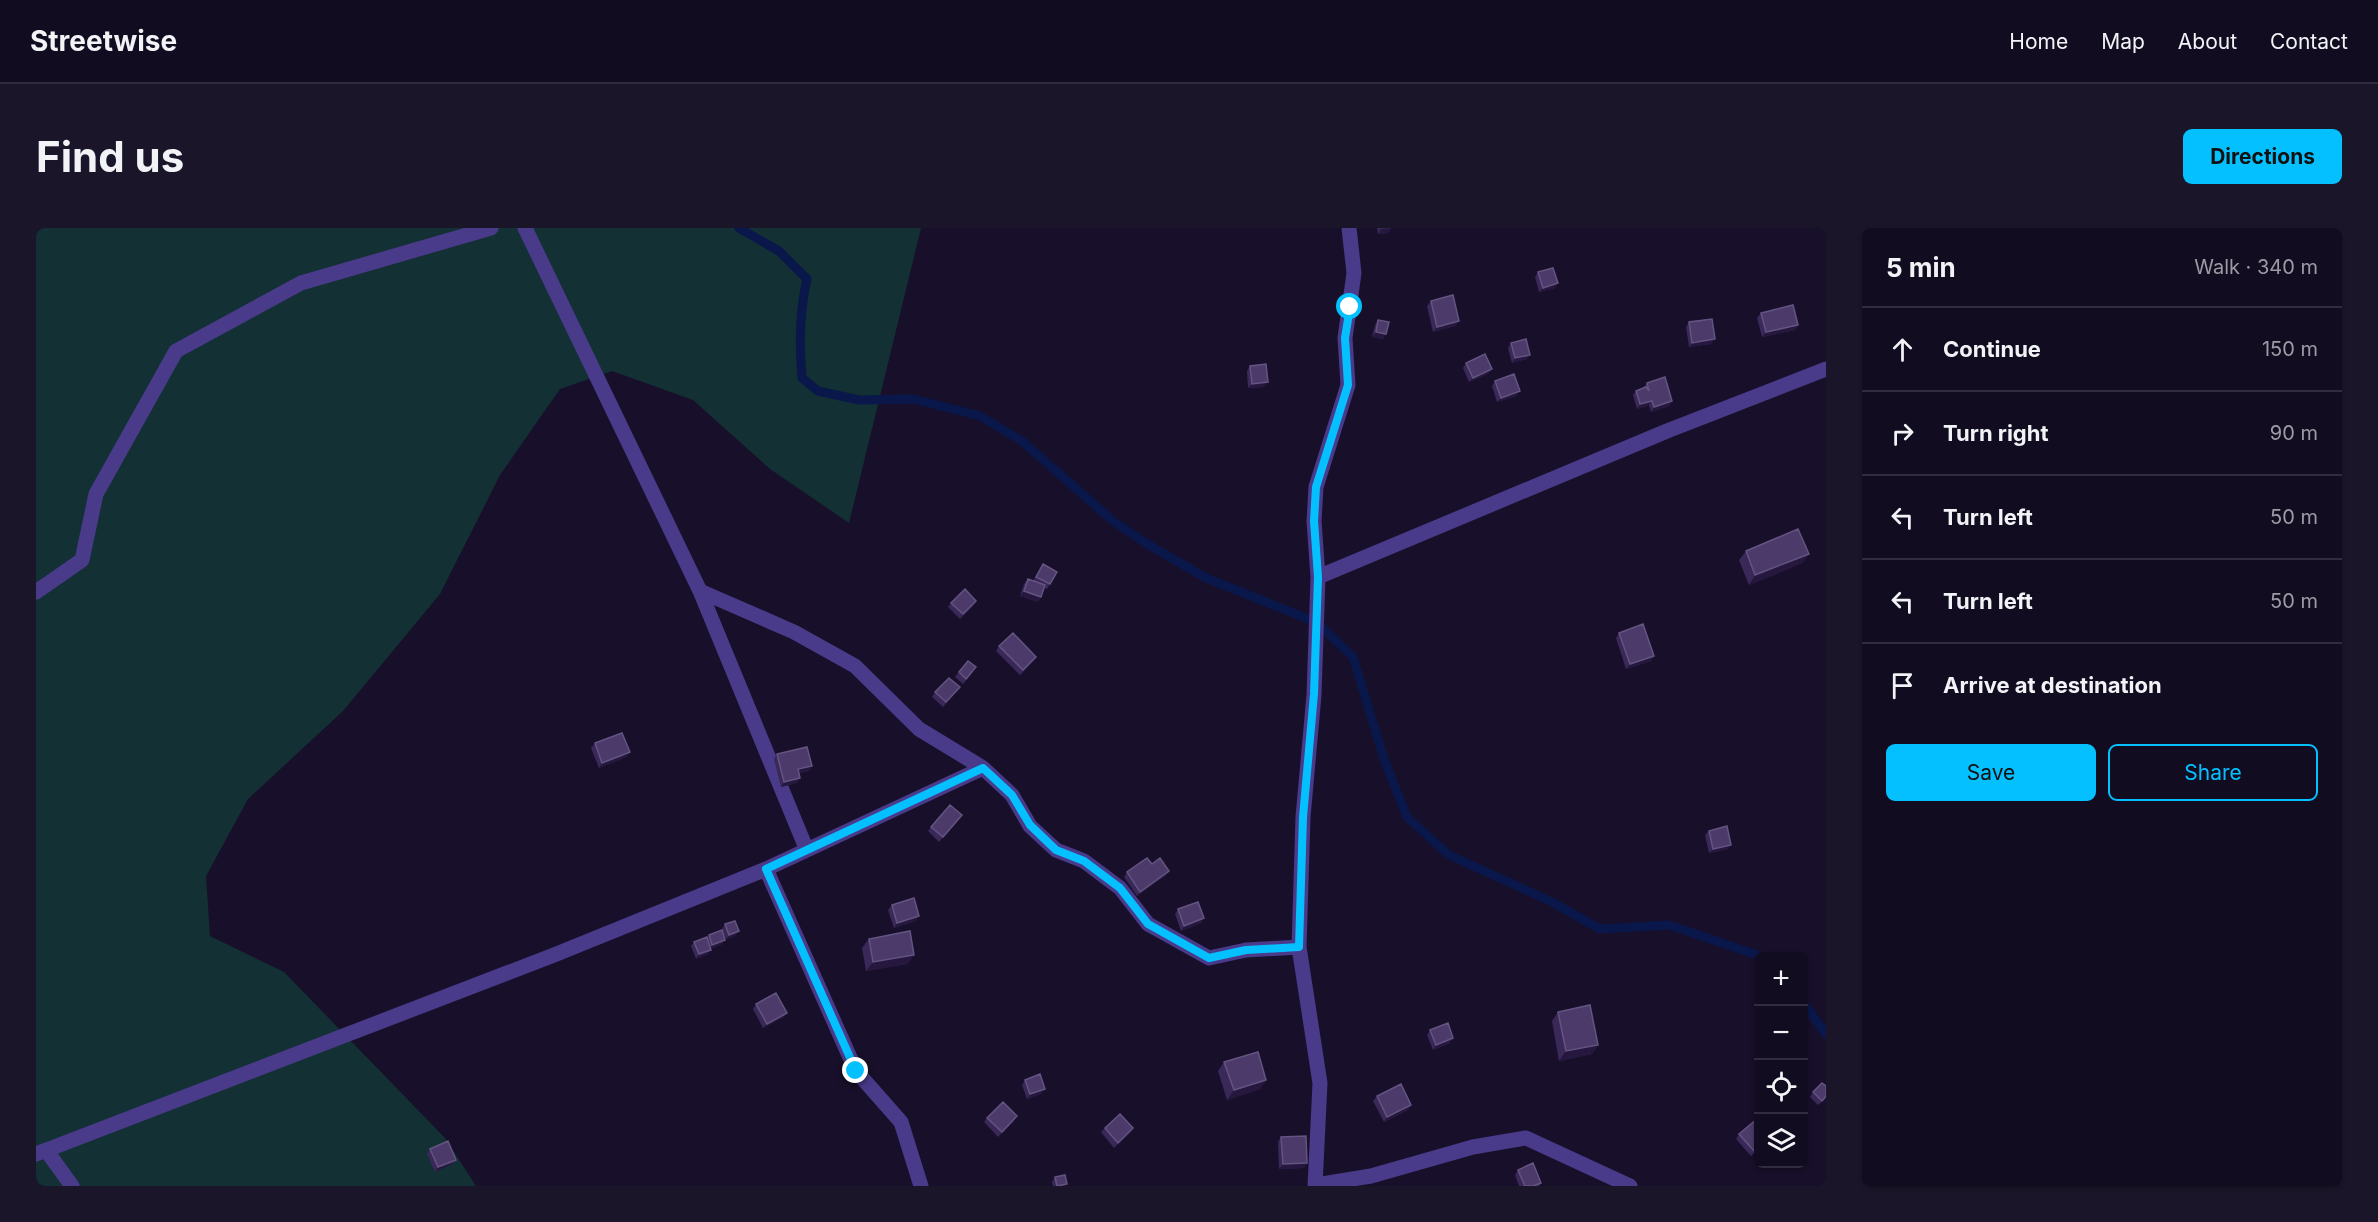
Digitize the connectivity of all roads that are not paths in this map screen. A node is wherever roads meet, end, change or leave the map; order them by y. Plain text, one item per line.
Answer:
1 (491, 228) edge
2 (525, 228) edge
3 (1349, 228) edge
4 (1826, 369) edge
5 (1318, 577) junction
6 (700, 591) junction
7 (36, 592) edge
8 (983, 768) junction
9 (806, 848) junction
10 (766, 869) junction
11 (1299, 947) junction
12 (41, 1152) edge
13 (1316, 1185) edge
14 (72, 1186) edge
15 (921, 1186) edge
16 (1630, 1186) edge

1 - 7 street
2 - 6 street
3 - 5 street
4 - 5 street
5 - 11 street
6 - 8 street
6 - 9 street
8 - 9 street
8 - 11 street
9 - 10 street
10 - 12 street
10 - 15 street
11 - 13 street
12 - 14 street
13 - 16 street

